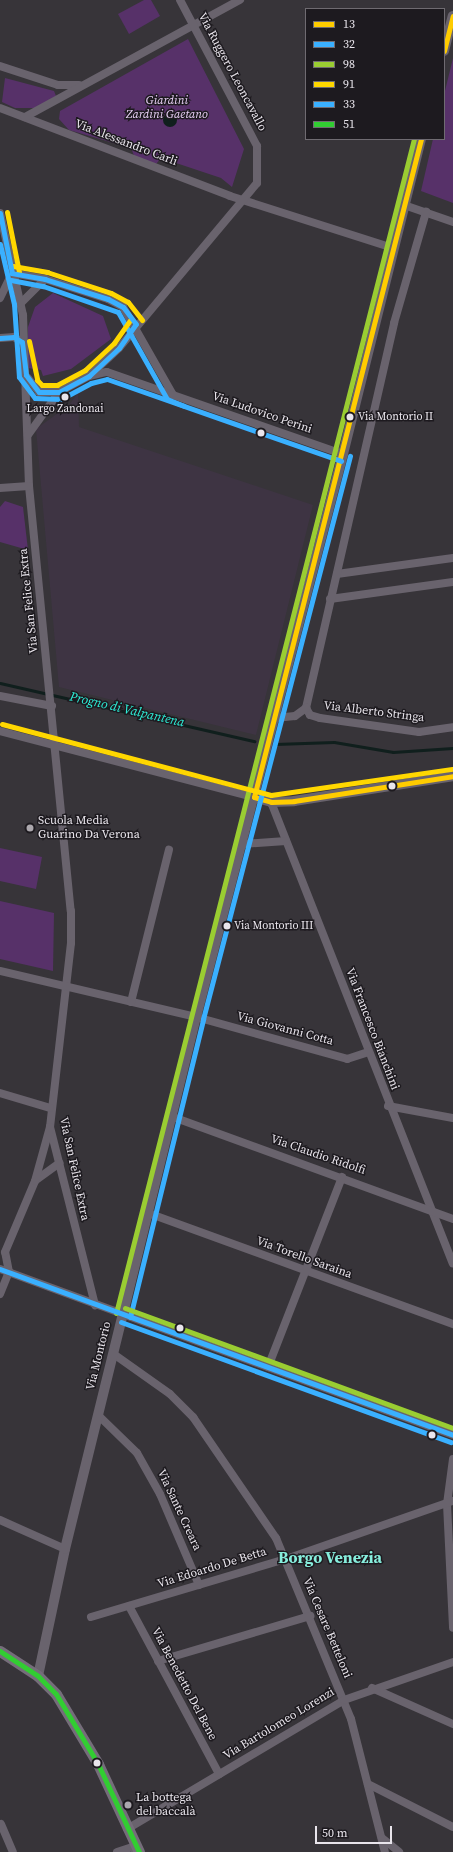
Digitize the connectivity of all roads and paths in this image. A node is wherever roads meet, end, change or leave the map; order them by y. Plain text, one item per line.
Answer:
1 (180, 0) edge
2 (240, 0) edge
3 (453, 16) edge
4 (194, 25) junction
5 (445, 47) edge
6 (0, 66) edge
7 (79, 85) junction
8 (0, 108) edge
9 (24, 117) junction
10 (421, 140) edge
11 (244, 201) junction
12 (404, 205) junction
13 (426, 212) junction
14 (0, 213) edge
15 (453, 222) edge
16 (393, 248) junction
17 (12, 273) junction
18 (45, 279) junction
19 (0, 298) edge
20 (21, 303) junction
21 (136, 324) junction
22 (0, 338) edge
23 (22, 342) junction
24 (26, 375) junction
25 (89, 376) junction
26 (59, 392) junction
27 (173, 395) junction
28 (28, 436) junction
29 (343, 454) junction
30 (29, 486) junction
31 (0, 488) edge
32 (453, 558) edge
33 (337, 574) junction
34 (453, 582) edge
35 (330, 599) junction
36 (0, 696) edge
37 (51, 704) junction
38 (306, 708) junction
39 (275, 718) junction
40 (453, 727) edge
41 (0, 731) edge
42 (54, 744) junction
43 (453, 776) edge
44 (254, 797) junction
45 (271, 802) junction
46 (286, 840) junction
47 (242, 844) junction
48 (169, 850) dead end
49 (0, 971) edge
50 (64, 987) junction
51 (131, 1002) junction
52 (196, 1017) junction
53 (369, 1052) junction
54 (0, 1093) edge
55 (388, 1106) junction
56 (50, 1108) junction
57 (173, 1118) junction
58 (453, 1118) edge
59 (50, 1127) junction
60 (59, 1163) junction
61 (342, 1177) junction
62 (35, 1181) junction
63 (433, 1212) junction
64 (148, 1214) junction
65 (453, 1219) edge
66 (453, 1263) edge
67 (0, 1268) edge
68 (306, 1271) junction
69 (9, 1272) junction
70 (0, 1294) edge
71 (95, 1305) junction
72 (123, 1315) junction
73 (453, 1324) edge
74 (114, 1356) junction
75 (268, 1368) junction
76 (98, 1415) junction
77 (453, 1435) edge
78 (453, 1459) edge
79 (450, 1502) edge
80 (0, 1520) edge
81 (65, 1549) junction
82 (286, 1559) junction
83 (199, 1585) junction
84 (129, 1606) junction
85 (310, 1616) junction
86 (91, 1617) dead end
87 (453, 1628) edge
88 (0, 1651) edge
89 (158, 1661) junction
90 (453, 1662) edge
91 (38, 1676) junction
92 (372, 1688) junction
93 (344, 1700) junction
94 (453, 1724) edge
95 (219, 1774) junction
96 (368, 1784) junction
97 (1, 1824) dead end
98 (453, 1827) edge
99 (127, 1829) junction
100 (382, 1838) junction
101 (137, 1850) edge
102 (13, 1852) edge
103 (117, 1852) edge
104 (384, 1852) edge
105 (399, 1852) edge

1 - 4 street, Via Ruggero Leoncavallo
2 - 4 street
3 - 5 street
4 - 7 street
4 - 11 street, Via Ruggero Leoncavallo
6 - 7 street
7 - 9 street
8 - 9 street, Via Alessandro Carli
9 - 11 street, Via Alessandro Carli
10 - 12 street, Via Montorio
11 - 16 street, Via Alessandro Carli
11 - 21 street
12 - 13 street
12 - 16 street, Via Montorio
13 - 15 street
13 - 33 street
14 - 17 street, Via San Felice Extra
16 - 29 street, Via Montorio
17 - 18 street
17 - 19 street
17 - 20 street, Via San Felice Extra
18 - 20 street
18 - 21 street
20 - 23 street, Via San Felice Extra
21 - 25 street
21 - 27 street
22 - 23 street
23 - 24 street, Via San Felice Extra
24 - 26 street
24 - 28 street, Via San Felice Extra
25 - 26 street
25 - 27 street, Via Ludovico Perini
26 - 28 street
27 - 29 street, Via Ludovico Perini
28 - 30 street, Via San Felice Extra
29 - 39 street, Via Montorio
30 - 31 street
30 - 37 street, Via San Felice Extra
32 - 33 street
33 - 35 street
34 - 35 street
35 - 38 street
36 - 37 street
37 - 42 street, Via San Felice Extra
38 - 39 street, Via Alberto Stringa
38 - 40 street, Via Alberto Stringa
39 - 44 street, Via Montorio
41 - 42 street
42 - 44 street
42 - 50 street, Via San Felice Extra
43 - 45 street
44 - 45 street
44 - 47 street, Via Montorio
45 - 46 street, Via Francesco Bianchini
46 - 47 street
46 - 53 street, Via Francesco Bianchini
47 - 52 street, Via Montorio
48 - 51 street
49 - 50 street
50 - 51 street
50 - 56 street, Via San Felice Extra
51 - 52 street
52 - 53 street, Via Giovanni Cotta
52 - 57 street, Via Montorio
53 - 55 street, Via Francesco Bianchini
54 - 56 street
55 - 58 street
55 - 63 street, Via Francesco Bianchini
56 - 59 street, Via San Felice Extra
57 - 61 street, Via Claudio Ridolfi
57 - 64 street, Via Montorio
59 - 60 street, Via San Felice Extra
59 - 62 street
60 - 62 street
60 - 71 street, Via San Felice Extra
61 - 63 street, Via Claudio Ridolfi
61 - 68 street
62 - 69 street
63 - 65 street, Via Claudio Ridolfi
63 - 66 street, Via Francesco Bianchini
64 - 68 street, Via Torello Saraina
64 - 72 street, Via Montorio
67 - 69 street
68 - 73 street, Via Torello Saraina
68 - 75 street
69 - 70 street
69 - 71 street
71 - 72 street
72 - 74 street, Via Montorio
72 - 75 street
74 - 76 street, Via Montorio
74 - 82 street, Via Cesare Betteloni
75 - 77 street
76 - 81 street, Via Montorio
76 - 83 street, Via Sante Creara
78 - 79 street
79 - 82 street, Via Edoardo De Betta
79 - 87 street
80 - 81 street
81 - 91 street, Via Montorio
82 - 83 street, Via Edoardo De Betta
82 - 85 street, Via Cesare Betteloni
83 - 84 street, Via Edoardo De Betta
84 - 86 street, Via Edoardo De Betta
84 - 89 street, Via Benedetto Del Bene
85 - 89 street
85 - 93 street, Via Cesare Betteloni
88 - 91 main road
89 - 95 street, Via Benedetto Del Bene
90 - 92 street, Via Bartolomeo Lorenzi
91 - 99 main road
92 - 93 street, Via Bartolomeo Lorenzi
92 - 94 street
93 - 95 street, Via Bartolomeo Lorenzi
93 - 96 street, Via Cesare Betteloni
95 - 99 street, Via Bartolomeo Lorenzi
96 - 98 street
96 - 100 street, Via Cesare Betteloni
97 - 102 street
99 - 101 main road
100 - 104 street, Via Cesare Betteloni
100 - 105 street
101 - 103 street

